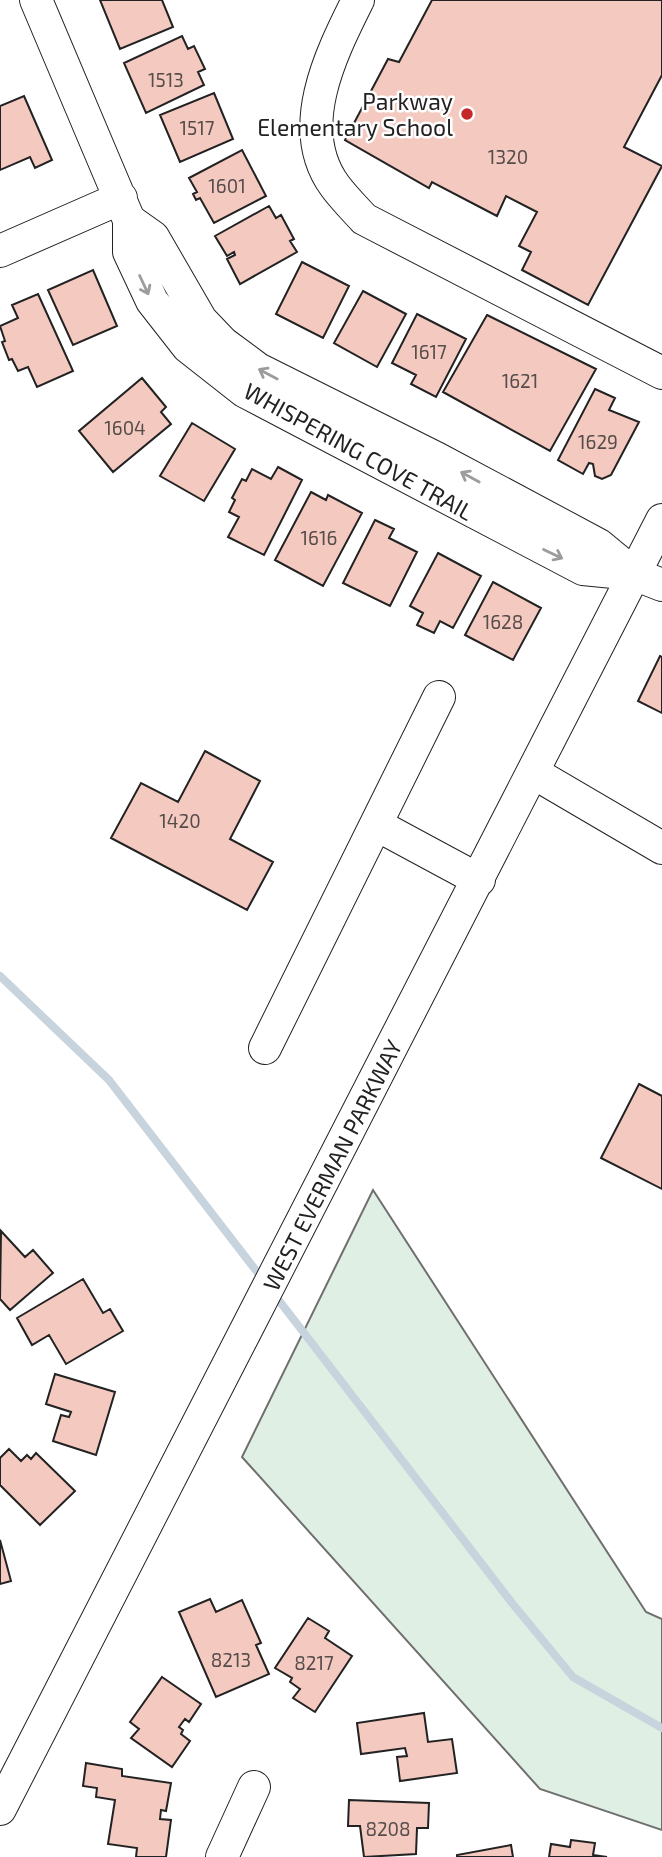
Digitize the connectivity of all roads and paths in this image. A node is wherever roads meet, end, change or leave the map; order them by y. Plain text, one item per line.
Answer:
1 (36, 0) edge
2 (358, 0) edge
3 (125, 209) junction
4 (0, 251) edge
5 (662, 373) edge
6 (662, 520) edge
7 (648, 580) edge
8 (439, 697) dead end
9 (534, 772) junction
10 (377, 825) junction
11 (662, 848) edge
12 (479, 880) junction
13 (265, 1048) dead end
14 (254, 1787) dead end
15 (0, 1809) edge
16 (222, 1857) edge

1 - 3 street, WHISPERING COVE TRAIL
2 - 5 street
3 - 4 street
3 - 7 street, WHISPERING COVE TRAIL
6 - 7 street, WEST EVERMAN PARKWAY
7 - 9 street, WEST EVERMAN PARKWAY
8 - 10 street
9 - 11 street
9 - 12 street, WEST EVERMAN PARKWAY
10 - 12 street
10 - 13 street
12 - 15 street, WEST EVERMAN PARKWAY
14 - 16 street

